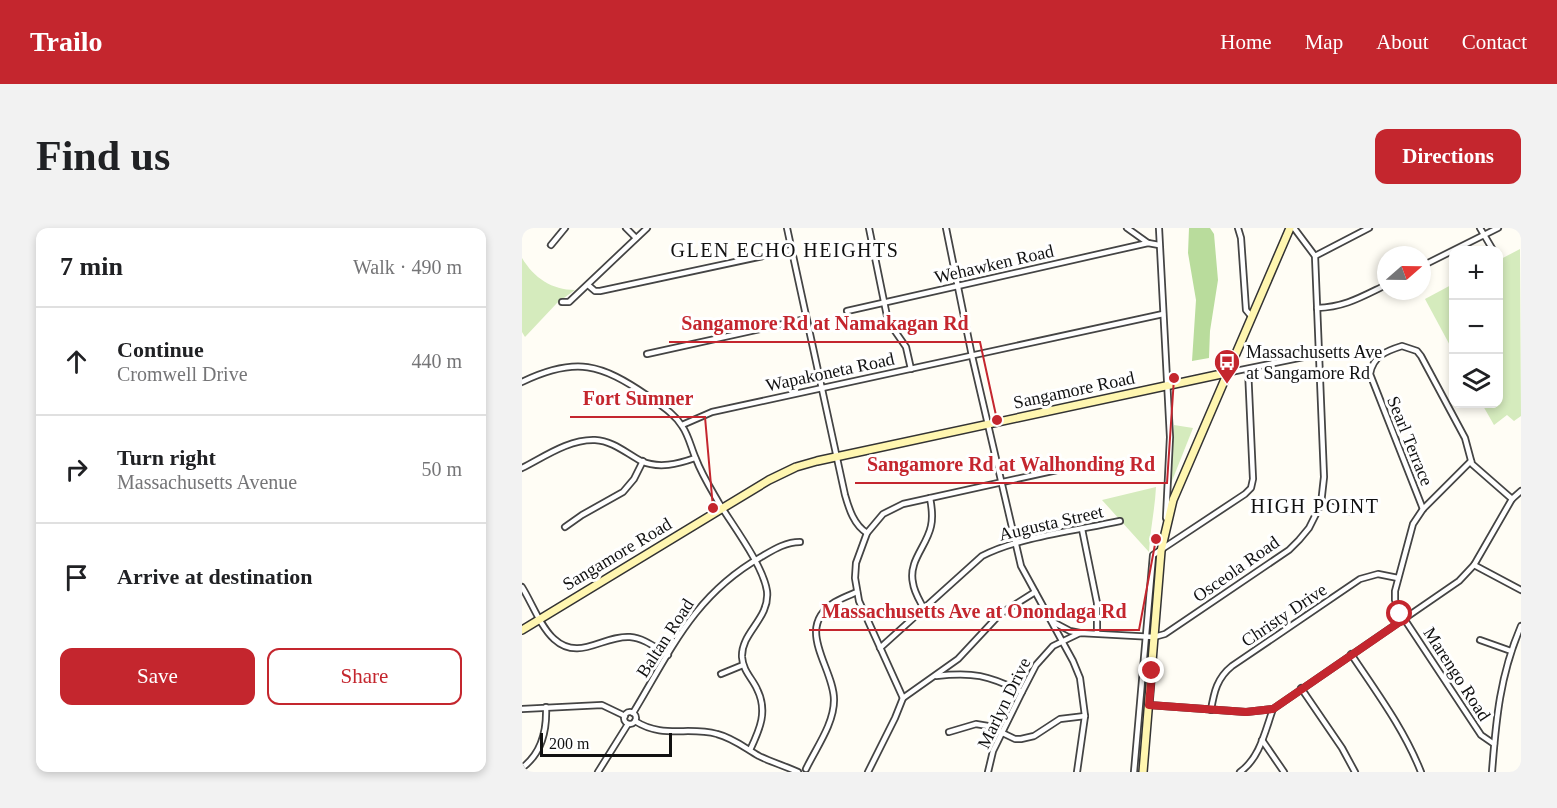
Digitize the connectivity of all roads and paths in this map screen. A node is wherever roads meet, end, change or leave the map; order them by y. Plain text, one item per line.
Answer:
1 (565, 228) edge
2 (626, 228) edge
3 (646, 228) edge
4 (787, 228) edge
5 (869, 228) edge
6 (946, 228) edge
7 (1127, 228) edge
8 (1159, 228) edge
9 (1238, 228) edge
10 (1292, 228) edge
11 (1369, 228) edge
12 (1480, 228) edge
13 (1498, 228) edge
14 (1484, 235) junction
15 (636, 238) junction
16 (1148, 243) junction
17 (551, 245) dead end
18 (1159, 245) junction
19 (1490, 246) edge
20 (791, 250) junction
21 (1315, 255) junction
22 (1431, 262) edge
23 (588, 285) junction
24 (958, 286) junction
25 (1377, 290) edge
26 (562, 302) dead end
27 (885, 303) junction
28 (1317, 308) junction
29 (847, 311) dead end
30 (1162, 314) junction
31 (1251, 316) junction
32 (806, 319) junction
33 (647, 354) dead end
34 (1318, 354) junction
35 (972, 356) junction
36 (911, 369) junction
37 (1248, 369) junction
38 (1226, 373) junction
39 (522, 382) edge
40 (1167, 385) junction
41 (822, 388) junction
42 (989, 424) junction
43 (682, 425) junction
44 (837, 457) junction
45 (695, 458) junction
46 (643, 461) junction
47 (1471, 461) junction
48 (1075, 466) dead end
49 (522, 468) edge
50 (1002, 483) junction
51 (1521, 492) edge
52 (930, 498) junction
53 (1512, 499) junction
54 (1321, 504) junction
55 (723, 508) junction
56 (1423, 509) junction
57 (1350, 512) dead end
58 (1120, 521) dead end
59 (1166, 524) junction
60 (565, 527) dead end
61 (1082, 529) junction
62 (867, 533) junction
63 (800, 542) dead end
64 (1015, 543) junction
65 (1161, 551) junction
66 (754, 561) junction
67 (1474, 566) junction
68 (1398, 578) junction
69 (522, 587) edge
70 (1521, 590) edge
71 (856, 592) junction
72 (1035, 592) junction
73 (924, 609) junction
74 (541, 618) junction
75 (1404, 619) junction
76 (1051, 621) junction
77 (1521, 626) edge
78 (522, 630) edge
79 (1080, 633) junction
80 (1097, 633) junction
81 (1145, 637) junction
82 (1154, 638) junction
83 (1480, 640) dead end
84 (1062, 641) junction
85 (880, 648) junction
86 (1511, 651) junction
87 (1351, 654) junction
88 (668, 655) junction
89 (958, 659) junction
90 (743, 665) junction
91 (962, 673) junction
92 (721, 674) dead end
93 (935, 676) junction
94 (1301, 688) junction
95 (1022, 692) junction
96 (903, 698) junction
97 (1149, 705) junction
98 (546, 707) junction
99 (522, 709) edge
100 (1273, 709) junction
101 (1211, 710) junction
102 (633, 713) junction
103 (625, 716) junction
104 (1085, 716) junction
105 (635, 721) junction
106 (628, 723) junction
107 (949, 732) dead end
108 (1002, 732) junction
109 (1262, 740) junction
110 (1494, 744) junction
111 (750, 750) junction
112 (522, 768) edge
113 (807, 771) edge
114 (598, 772) edge
115 (798, 772) edge
116 (867, 772) edge
117 (988, 772) edge
118 (1077, 772) edge
119 (1134, 772) edge
120 (1143, 772) edge
121 (1240, 772) edge
122 (1284, 772) edge
123 (1354, 772) edge
124 (1421, 772) edge
125 (1492, 772) edge

1 - 17 street
2 - 15 street
3 - 15 street
4 - 20 street
5 - 27 street
6 - 24 street
7 - 16 street
8 - 18 street
9 - 31 street
10 - 21 street
10 - 31 street
11 - 21 street
12 - 14 street
13 - 14 street
14 - 19 street
14 - 22 street
15 - 23 street
16 - 18 street
16 - 24 street, Wehawken Road
18 - 30 street
20 - 23 street
20 - 32 street
21 - 28 street, Osceola Road
23 - 26 street
24 - 27 street, Wehawken Road
24 - 35 street
25 - 28 street
27 - 29 street, Wehawken Road
27 - 36 street
28 - 34 street, Osceola Road
30 - 35 street, Wapakoneta Road
30 - 40 street
31 - 38 street
32 - 33 street
32 - 41 street
34 - 37 street, Sangamore Road
34 - 54 street, Osceola Road
35 - 36 street, Wapakoneta Road
35 - 42 street
36 - 41 street, Wapakoneta Road
37 - 38 street, Sangamore Road
37 - 65 street
38 - 40 street, Sangamore Road
38 - 59 street
39 - 43 street
40 - 42 street, Sangamore Road
40 - 59 street
41 - 43 street, Wapakoneta Road
41 - 44 street
42 - 44 street, Sangamore Road
42 - 50 street
43 - 45 street
44 - 55 street, Sangamore Road
44 - 62 street
45 - 46 street
45 - 55 street
46 - 49 street
46 - 60 street
47 - 53 street, Searl Terrace
47 - 56 street, Marengo Road
47 - 56 street, Searl Terrace
48 - 50 street
50 - 52 street
50 - 64 street
51 - 53 street
52 - 62 street
52 - 73 street
53 - 67 street
54 - 57 street
54 - 82 street, Osceola Road
55 - 66 street
55 - 74 street, Sangamore Road
56 - 68 street, Marengo Road
58 - 61 street, Augusta Street
59 - 65 street
61 - 64 street, Augusta Street
61 - 80 street
62 - 71 street
63 - 66 street, Baltan Road
64 - 72 street
64 - 73 street, Augusta Street
65 - 81 street
65 - 82 street
66 - 88 street, Baltan Road
66 - 90 street
67 - 70 street
67 - 75 street
68 - 75 street, Marengo Road
68 - 101 street, Christy Drive
69 - 74 street
71 - 85 street
71 - 113 street
72 - 76 street
72 - 89 street
73 - 85 street, Augusta Street
74 - 78 street, Sangamore Road
74 - 88 street
75 - 87 street
75 - 110 street, Marengo Road
76 - 79 street
76 - 84 street
77 - 86 street
79 - 80 street, Marlyn Drive
79 - 84 street, Marlyn Drive
80 - 81 street, Marlyn Drive
81 - 82 street, Marlyn Drive
81 - 119 street
82 - 97 street
83 - 86 street
84 - 95 street, Marlyn Drive
84 - 104 street
85 - 96 street
86 - 110 street
87 - 94 street
87 - 124 street
88 - 102 street, Baltan Road
89 - 91 street
89 - 93 street
90 - 92 street
90 - 111 street
91 - 93 street
91 - 95 street
93 - 96 street
94 - 100 street
94 - 123 street
95 - 108 street, Marlyn Drive
96 - 116 street
97 - 101 street
97 - 120 street
98 - 99 street
98 - 103 street
98 - 112 street
100 - 101 street
100 - 109 street
102 - 103 street
102 - 105 street
103 - 106 street
104 - 108 street
104 - 118 street
105 - 106 street
105 - 111 street
106 - 114 street
107 - 108 street
108 - 117 street, Marlyn Drive
109 - 121 street
109 - 122 street
110 - 125 street
111 - 115 street
113 - 115 street

